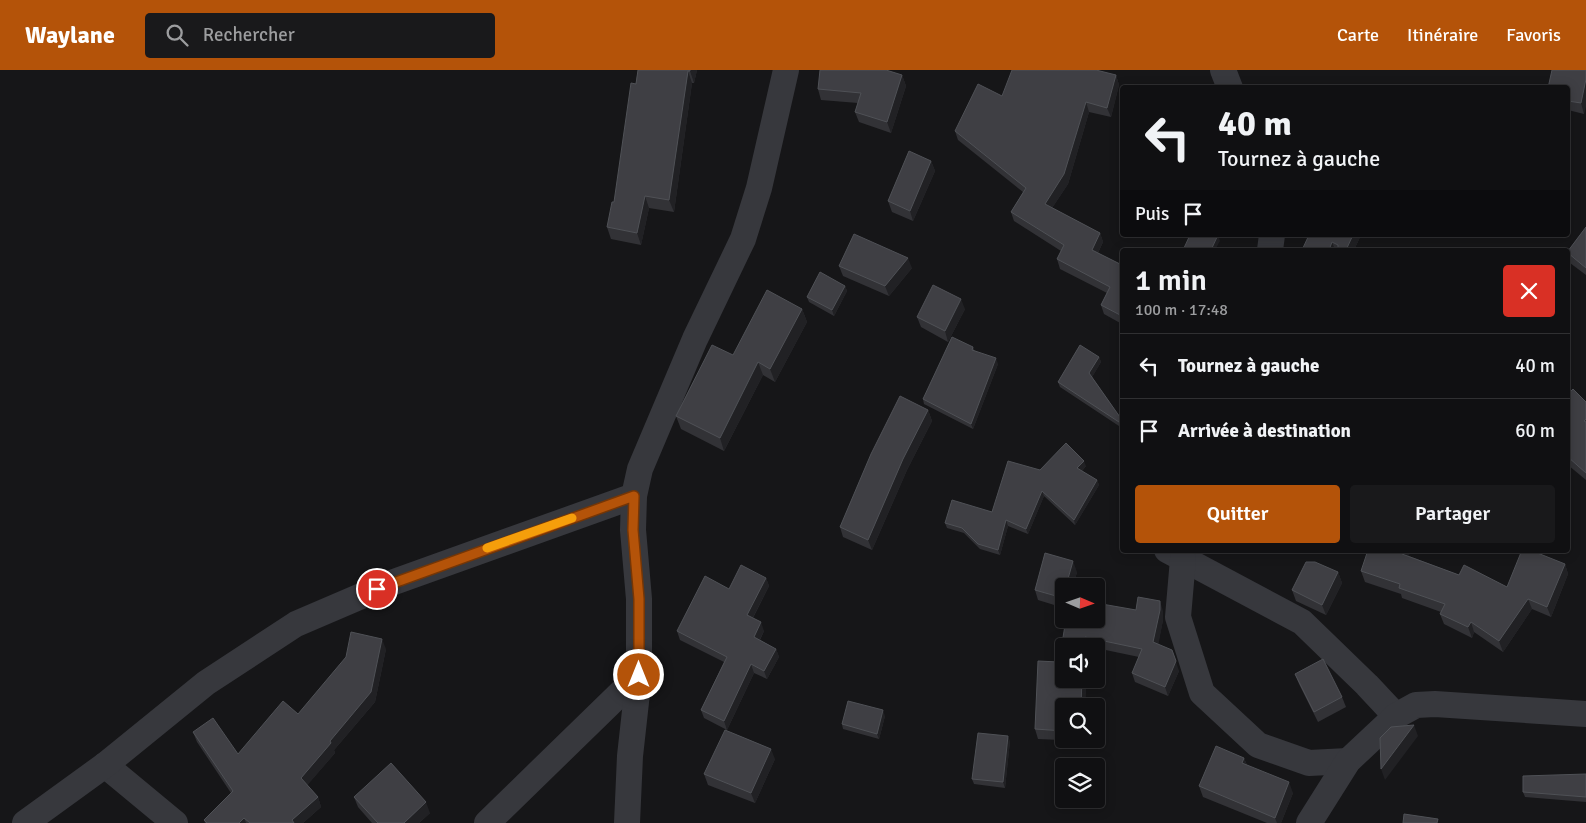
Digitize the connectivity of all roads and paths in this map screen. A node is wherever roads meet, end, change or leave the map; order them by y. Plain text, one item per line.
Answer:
1 (786, 70) edge
2 (1223, 70) edge
3 (1229, 85) edge
4 (634, 496) junction
5 (1175, 554) edge
6 (639, 675) junction
7 (1586, 714) edge
8 (1396, 716) junction
9 (1348, 762) junction
10 (105, 765) junction
11 (25, 823) edge
12 (175, 823) edge
13 (487, 823) edge
14 (627, 823) edge
15 (1309, 823) edge

1 - 4 street
2 - 3 street
4 - 6 street
4 - 10 street
5 - 8 street
5 - 9 street
6 - 13 street
6 - 14 street
7 - 8 street
8 - 9 street
9 - 15 street
10 - 11 street
10 - 12 street

